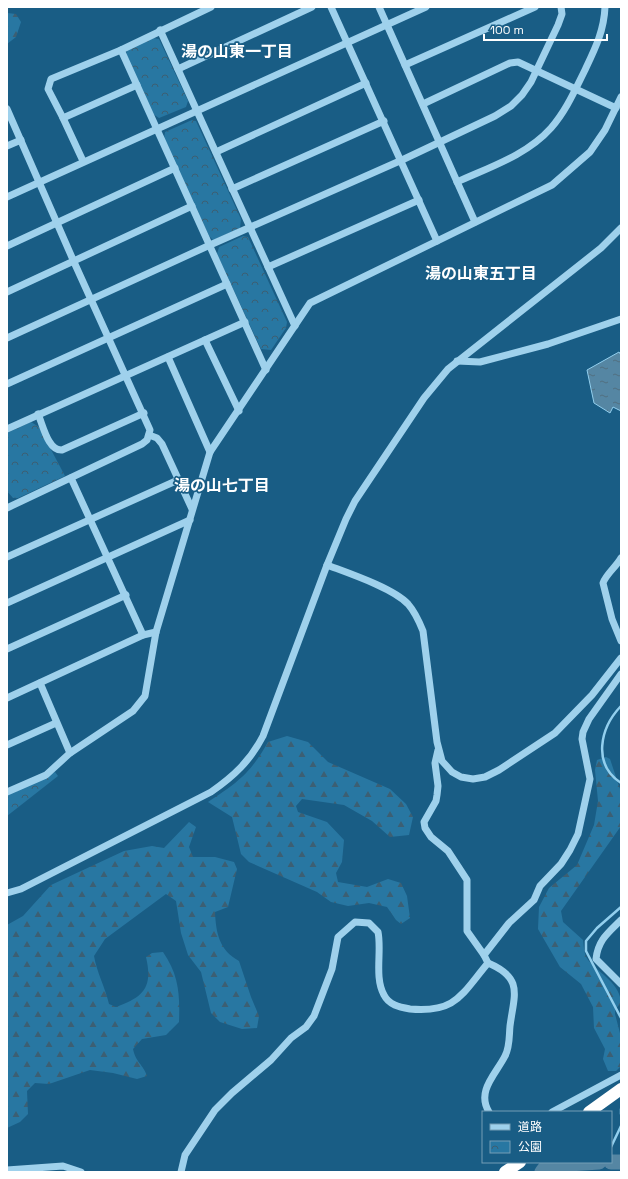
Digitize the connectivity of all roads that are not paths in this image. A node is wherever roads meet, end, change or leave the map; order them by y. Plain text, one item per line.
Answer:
1 (211, 7) edge
2 (312, 7) edge
3 (331, 7) edge
4 (378, 7) edge
5 (426, 7) edge
6 (535, 7) edge
7 (561, 7) edge
8 (605, 7) edge
9 (387, 25) junction
10 (160, 30) junction
11 (348, 42) junction
12 (121, 50) junction
13 (405, 65) junction
14 (178, 69) junction
15 (537, 70) junction
16 (366, 83) junction
17 (137, 85) junction
18 (575, 90) junction
19 (621, 97) edge
20 (423, 104) junction
21 (616, 108) junction
22 (7, 109) edge
23 (196, 110) junction
24 (63, 118) junction
25 (384, 121) junction
26 (157, 129) junction
27 (21, 140) junction
28 (439, 143) junction
29 (7, 146) edge
30 (216, 152) junction
31 (402, 160) junction
32 (83, 161) junction
33 (175, 168) junction
34 (39, 182) junction
35 (457, 182) junction
36 (232, 189) junction
37 (7, 197) edge
38 (419, 200) junction
39 (192, 206) junction
40 (475, 222) junction
41 (57, 223) junction
42 (250, 228) junction
43 (621, 228) edge
44 (437, 241) junction
45 (210, 245) junction
46 (7, 246) edge
47 (74, 262) junction
48 (268, 267) junction
49 (227, 284) junction
50 (7, 292) edge
51 (92, 300) junction
52 (621, 319) edge
53 (245, 322) junction
54 (295, 326) junction
55 (109, 337) junction
56 (7, 338) edge
57 (205, 340) junction
58 (168, 357) junction
59 (457, 361) junction
60 (266, 370) junction
61 (126, 376) junction
62 (7, 384) edge
63 (239, 410) junction
64 (144, 413) junction
65 (38, 414) junction
66 (7, 429) edge
67 (150, 435) junction
68 (210, 452) junction
69 (71, 478) junction
70 (178, 480) junction
71 (8, 505) edge
72 (192, 509) junction
73 (90, 519) junction
74 (190, 520) junction
75 (7, 557) edge
76 (107, 558) junction
77 (621, 558) edge
78 (327, 565) junction
79 (126, 595) junction
80 (7, 603) edge
81 (156, 632) junction
82 (143, 635) junction
83 (621, 642) edge
84 (7, 649) edge
85 (621, 658) edge
86 (621, 674) edge
87 (40, 683) junction
88 (7, 698) edge
89 (56, 723) junction
90 (7, 745) edge
91 (438, 746) junction
92 (70, 752) junction
93 (7, 792) edge
94 (7, 893) edge
95 (621, 920) edge
96 (484, 955) junction
97 (488, 963) junction
98 (621, 984) edge
99 (621, 1075) edge
100 (621, 1089) edge
101 (488, 1111) edge
102 (554, 1111) edge
103 (590, 1111) edge
104 (518, 1163) edge
105 (7, 1170) edge
106 (81, 1172) edge
107 (181, 1172) edge
108 (505, 1172) edge

1 - 10 street
2 - 14 street
3 - 11 street
4 - 9 street
5 - 9 street
6 - 13 street
7 - 15 street
8 - 18 street
9 - 11 street
9 - 13 street
10 - 12 street
10 - 14 street
11 - 16 street
11 - 23 street
12 - 17 street
12 - 24 street
13 - 20 street
14 - 23 street
15 - 18 street
15 - 20 street
15 - 28 street
16 - 25 street
16 - 30 street
17 - 24 street
17 - 26 street
18 - 21 street
18 - 35 street
19 - 21 street
20 - 28 street
21 - 40 street
22 - 27 street
23 - 26 street
23 - 30 street
24 - 32 street
25 - 31 street
25 - 36 street
26 - 32 street
26 - 33 street
27 - 29 street
27 - 34 street
28 - 31 street
28 - 35 street
30 - 36 street
31 - 38 street
31 - 42 street
32 - 34 street
33 - 39 street
33 - 41 street
34 - 37 street
34 - 41 street
35 - 40 street
36 - 42 street
38 - 44 street
38 - 48 street
39 - 45 street
39 - 47 street
40 - 44 street
41 - 46 street
41 - 47 street
42 - 45 street
42 - 48 street
43 - 59 street
44 - 54 street
45 - 49 street
45 - 51 street
47 - 50 street
47 - 51 street
48 - 54 street
49 - 53 street
49 - 55 street
51 - 55 street
51 - 56 street
52 - 59 street
53 - 57 street
53 - 60 street
54 - 60 street
55 - 61 street
55 - 62 street
57 - 58 street
57 - 63 street
58 - 61 street
58 - 68 street
59 - 78 street
60 - 63 street
61 - 64 street
61 - 65 street
63 - 68 street
64 - 65 street
64 - 67 street
65 - 66 street
67 - 69 street
67 - 70 street
68 - 72 street
69 - 71 street
69 - 73 street
70 - 72 street
70 - 73 street
72 - 74 street
73 - 75 street
73 - 76 street
74 - 76 street
74 - 81 street
76 - 79 street
76 - 80 street
77 - 83 street
78 - 91 street
78 - 94 street
79 - 82 street
79 - 84 street
81 - 82 street
81 - 92 street
82 - 87 street
85 - 91 street
86 - 96 street
87 - 88 street
87 - 89 street
89 - 90 street
89 - 92 street
91 - 96 street
92 - 93 street
95 - 98 street
96 - 97 street
97 - 101 street
97 - 107 street
99 - 102 street
100 - 103 highway
104 - 108 highway
105 - 106 street

